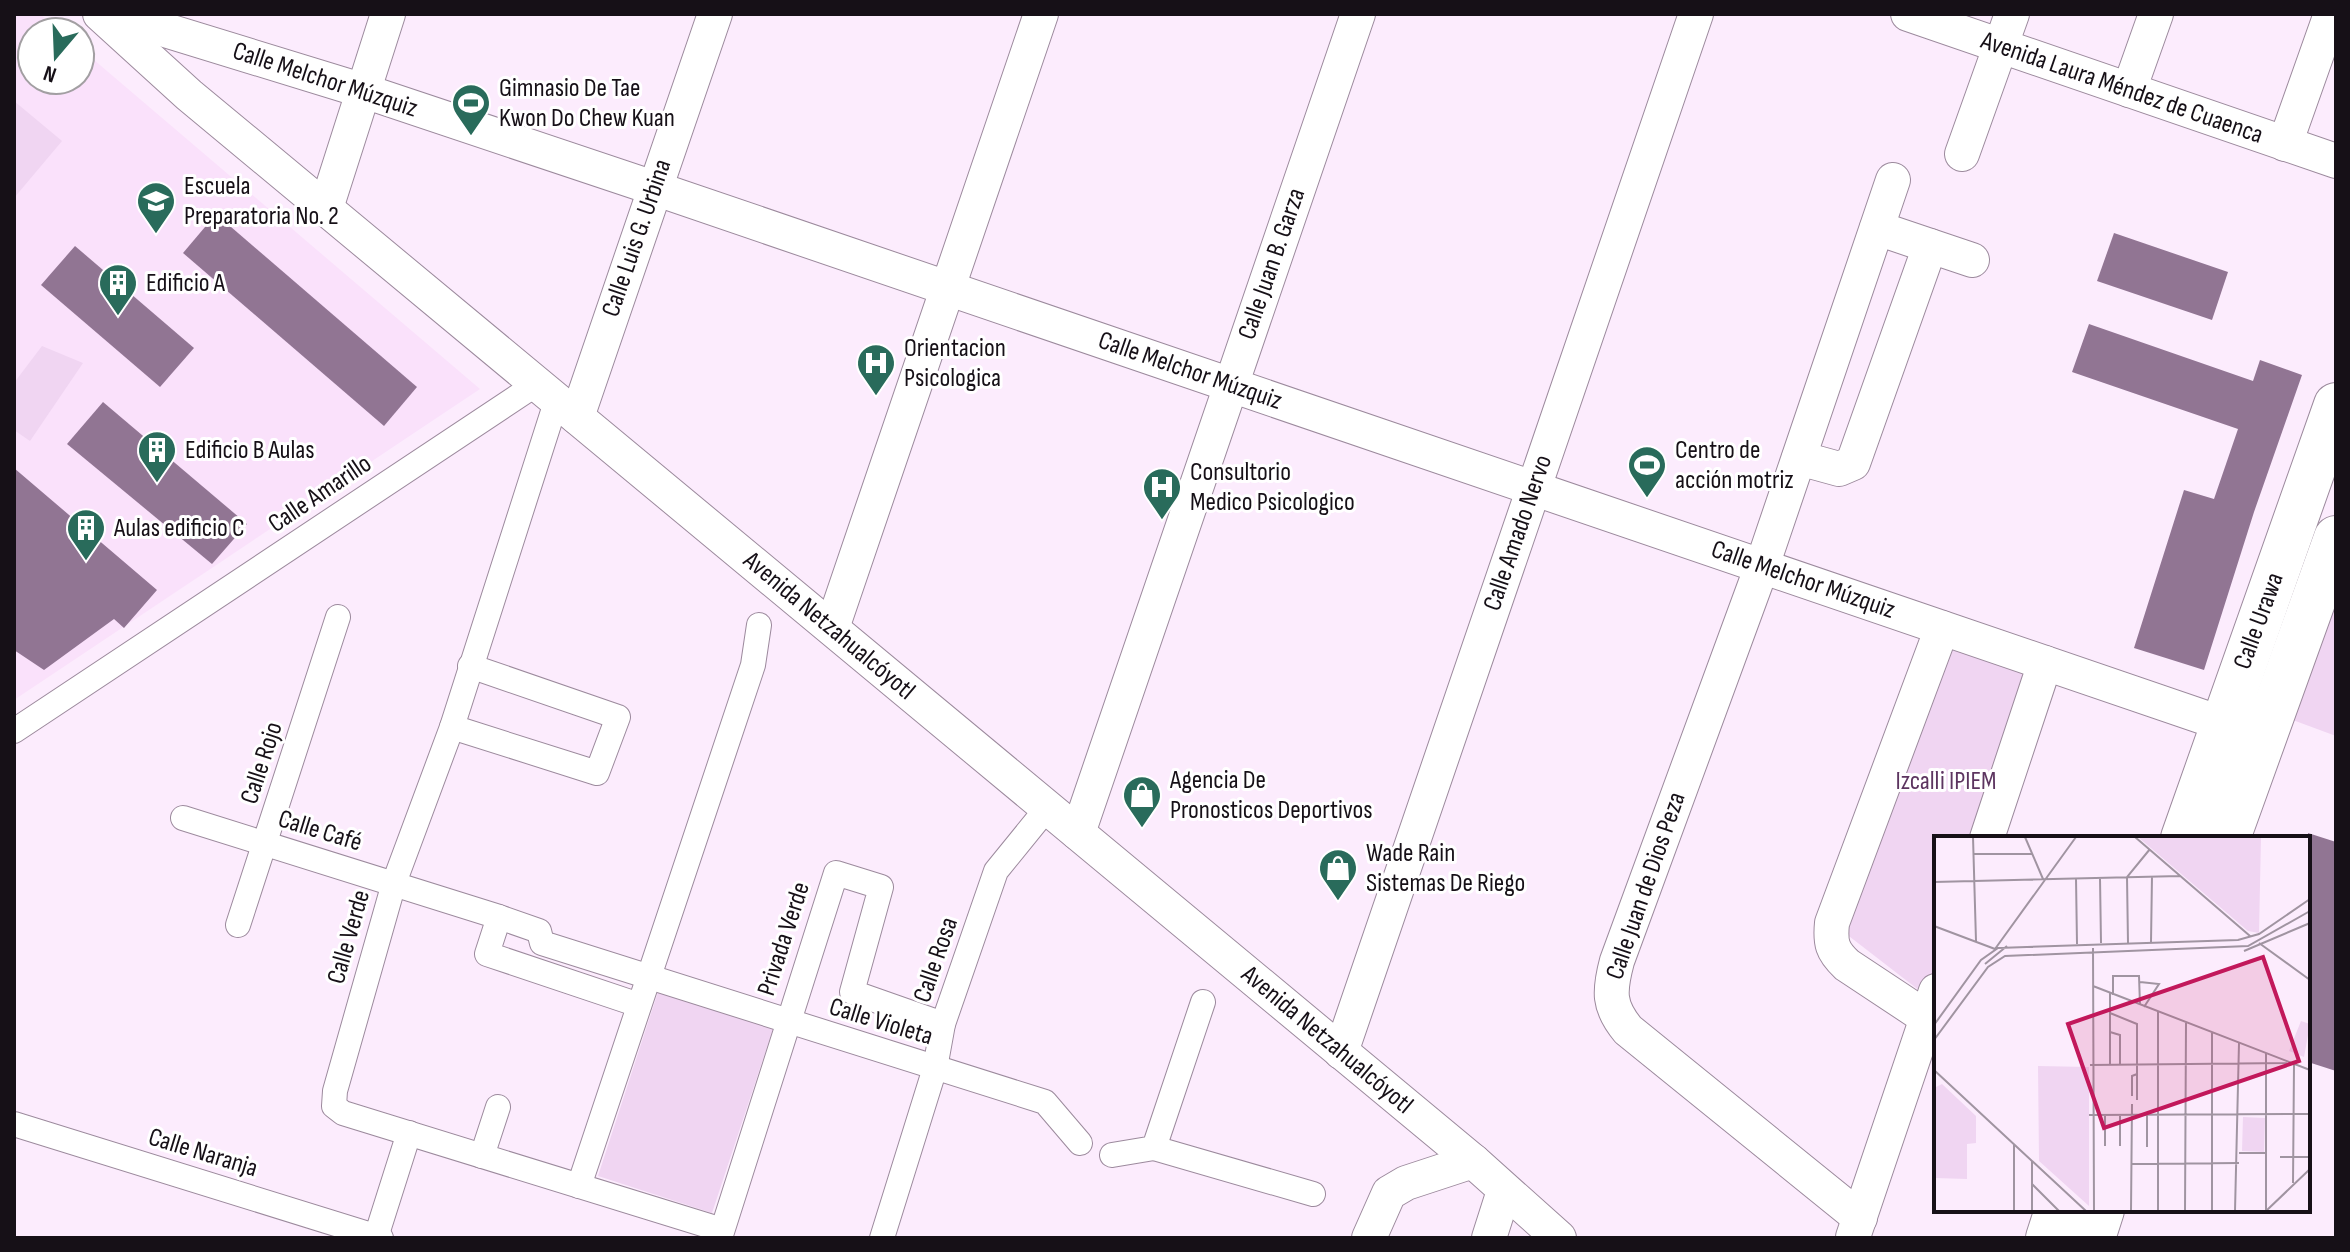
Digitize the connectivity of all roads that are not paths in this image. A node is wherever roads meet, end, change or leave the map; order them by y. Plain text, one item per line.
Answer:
1 (99, 14) edge
2 (113, 14) edge
3 (388, 14) edge
4 (715, 14) edge
5 (1041, 14) edge
6 (1358, 14) edge
7 (1696, 14) edge
8 (1908, 14) edge
9 (2012, 14) edge
10 (2156, 14) edge
11 (2331, 14) edge
12 (2000, 46) junction
13 (2129, 90) junction
14 (364, 91) junction
15 (2285, 144) junction
16 (1962, 154) dead end
17 (2336, 161) edge
18 (1893, 180) dead end
19 (654, 188) junction
20 (326, 208) junction
21 (1877, 228) junction
22 (1930, 246) junction
23 (1972, 260) dead end
24 (947, 288) junction
25 (1231, 385) junction
26 (557, 400) junction
27 (2336, 405) edge
28 (1799, 458) junction
29 (1533, 488) junction
30 (2336, 538) edge
31 (1762, 566) junction
32 (338, 617) dead end
33 (759, 625) dead end
34 (832, 628) junction
35 (1942, 628) junction
36 (2045, 663) junction
37 (470, 666) junction
38 (452, 727) junction
39 (2243, 730) junction
40 (14, 731) edge
41 (1048, 807) junction
42 (183, 818) dead end
43 (1078, 833) junction
44 (1988, 836) edge
45 (2184, 836) edge
46 (2228, 836) edge
47 (265, 843) junction
48 (394, 883) junction
49 (499, 917) junction
50 (238, 925) dead end
51 (649, 977) junction
52 (1203, 1002) dead end
53 (639, 1005) junction
54 (1931, 1005) edge
55 (787, 1023) junction
56 (943, 1024) junction
57 (1341, 1052) junction
58 (935, 1068) junction
59 (498, 1107) dead end
60 (14, 1124) edge
61 (409, 1133) junction
62 (1080, 1143) dead end
63 (1154, 1148) junction
64 (1112, 1155) dead end
65 (482, 1156) junction
66 (1473, 1161) junction
67 (579, 1186) junction
68 (1504, 1191) junction
69 (1313, 1194) dead end
70 (2056, 1212) edge
71 (2101, 1212) edge
72 (1856, 1228) edge
73 (721, 1234) edge
74 (379, 1237) edge
75 (882, 1238) edge
76 (1369, 1238) edge
77 (1489, 1238) edge
78 (1559, 1238) edge
79 (2048, 1238) edge
80 (2093, 1238) edge

1 - 20 street, Avenida Netzahualcóyotl
2 - 14 street, Calle Melchor Múzquiz
3 - 14 street
4 - 19 street, Calle Luis G. Urbina
5 - 24 street
6 - 25 street, Calle Juan B. Garza
7 - 29 street, Calle Amado Nervo
8 - 12 street, Avenida Laura Méndez de Cuaenca
9 - 12 street
10 - 13 street
11 - 15 street
12 - 13 street, Avenida Laura Méndez de Cuaenca
12 - 16 street
13 - 15 street, Avenida Laura Méndez de Cuaenca
14 - 19 street, Calle Melchor Múzquiz
14 - 20 street
15 - 17 street, Avenida Laura Méndez de Cuaenca
18 - 21 street, Calle Juan de Dios Peza
19 - 24 street, Calle Melchor Múzquiz
19 - 26 street, Calle Luis G. Urbina
20 - 26 street, Avenida Netzahualcóyotl
21 - 22 street
21 - 28 street, Calle Juan de Dios Peza
22 - 23 street
22 - 28 street
24 - 25 street, Calle Melchor Múzquiz
24 - 34 street
25 - 29 street, Calle Melchor Múzquiz
25 - 43 street, Calle Juan B. Garza
26 - 34 street, Avenida Netzahualcóyotl
26 - 37 street, Calle Verde
26 - 40 street, Calle Amarillo
27 - 39 main road, Calle Urawa
28 - 31 street, Calle Juan de Dios Peza
29 - 31 street, Calle Melchor Múzquiz
29 - 57 street, Calle Amado Nervo
30 - 39 main road, Calle Urawa
31 - 35 street, Calle Melchor Múzquiz
31 - 72 street, Calle Juan de Dios Peza
32 - 47 street, Calle Rojo
33 - 51 street
34 - 41 street, Avenida Netzahualcóyotl
35 - 36 street, Calle Melchor Múzquiz
35 - 54 street
36 - 39 street, Calle Melchor Múzquiz
36 - 44 street
37 - 38 street, Calle Verde
37 - 38 street
38 - 48 street, Calle Verde
39 - 45 main road, Calle Urawa
39 - 46 main road, Calle Urawa
41 - 43 street, Avenida Netzahualcóyotl
41 - 56 street, Calle Rosa
42 - 47 street, Calle Café
43 - 57 street, Avenida Netzahualcóyotl
47 - 48 street, Calle Café
47 - 50 street, Calle Rojo
48 - 49 street, Calle Violeta
48 - 61 street, Calle Verde
49 - 51 street, Calle Violeta
49 - 53 street
51 - 53 street
51 - 55 street, Calle Violeta
52 - 63 street
53 - 67 street
54 - 72 street
55 - 56 street, Privada Verde
55 - 58 street, Calle Violeta
55 - 73 street, Calle Verde
56 - 58 street, Calle Rosa
57 - 66 street, Avenida Netzahualcóyotl
58 - 62 street, Calle Violeta
58 - 75 street, Calle Rosa
59 - 65 street
60 - 74 street, Calle Naranja
61 - 65 street, Calle Verde
61 - 74 street, Calle Naranja
63 - 64 street
63 - 69 street
65 - 67 street, Calle Verde
66 - 68 street, Avenida Netzahualcóyotl
66 - 76 street
67 - 73 street, Calle Verde
68 - 77 street
68 - 78 street, Avenida Netzahualcóyotl
70 - 79 main road
71 - 80 main road

